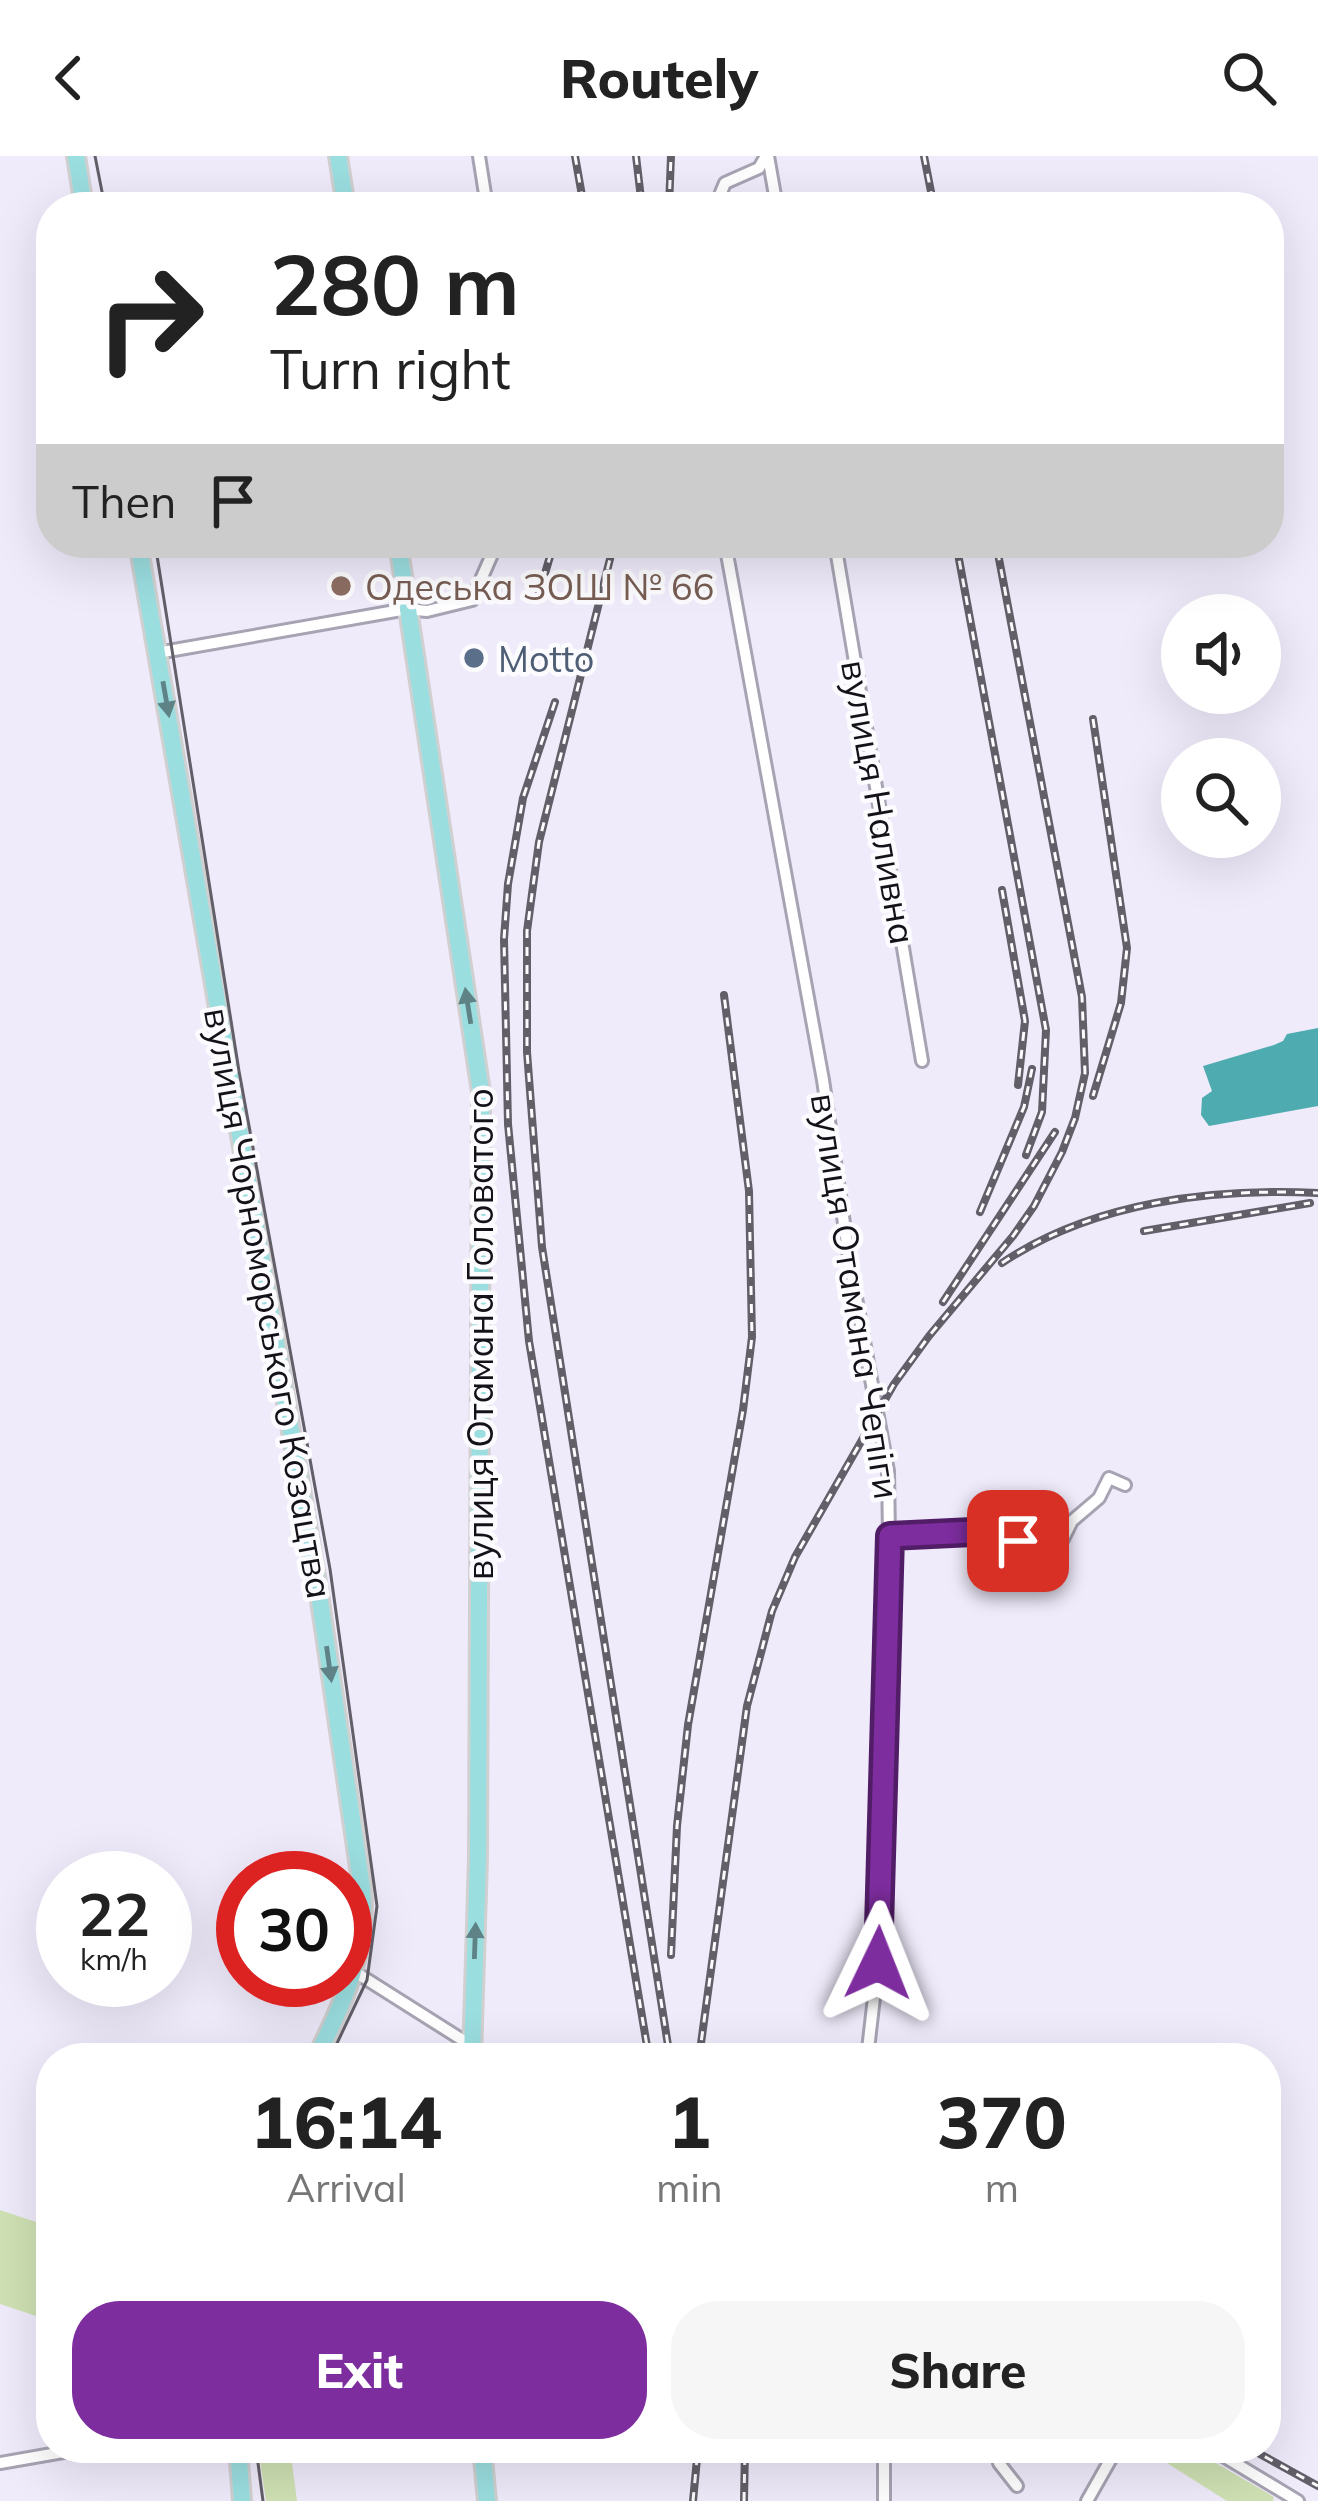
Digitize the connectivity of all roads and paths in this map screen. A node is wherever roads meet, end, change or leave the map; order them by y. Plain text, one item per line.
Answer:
1 (76, 156) edge
2 (338, 156) edge
3 (479, 156) edge
4 (767, 156) edge
5 (82, 192) edge
6 (344, 192) edge
7 (485, 192) edge
8 (721, 192) edge
9 (774, 192) edge
10 (141, 558) edge
11 (400, 558) edge
12 (490, 558) edge
13 (728, 558) edge
14 (838, 558) edge
15 (407, 609) junction
16 (157, 653) junction
17 (922, 1061) dead end
18 (1125, 1485) dead end
19 (890, 1536) junction
20 (357, 1851) edge
21 (372, 1983) edge
22 (340, 2007) edge
23 (323, 2043) edge
24 (459, 2043) edge
25 (472, 2043) edge
26 (869, 2043) edge
27 (36, 2457) edge
28 (0, 2463) edge
29 (239, 2463) edge
30 (483, 2463) edge
31 (884, 2463) edge
32 (999, 2463) edge
33 (1109, 2463) edge
34 (1234, 2463) edge
35 (1017, 2486) dead end
36 (1290, 2499) edge
37 (242, 2501) edge
38 (487, 2501) edge
39 (884, 2501) edge
40 (1087, 2501) edge

1 - 5 main road
2 - 6 main road
3 - 7 street
4 - 8 street
4 - 9 street
10 - 16 main road, вулиця Чорноморського Козацтва
11 - 15 main road, вулиця Отамана Головатого
12 - 15 street
13 - 19 street, вулиця Отамана Чепіги
14 - 17 street, вулиця Наливна
15 - 16 street
25 -> 15 main road, вулиця Отамана Головатого
16 -> 20 main road, вулиця Чорноморського Козацтва
18 - 19 street
19 - 26 street, вулиця Отамана Чепіги
21 - 24 street
22 - 23 main road, вулиця Чорноморського Козацтва
27 - 28 street
29 - 37 main road
30 - 38 main road
31 - 39 street
32 - 35 street
33 - 40 street
34 - 36 street

